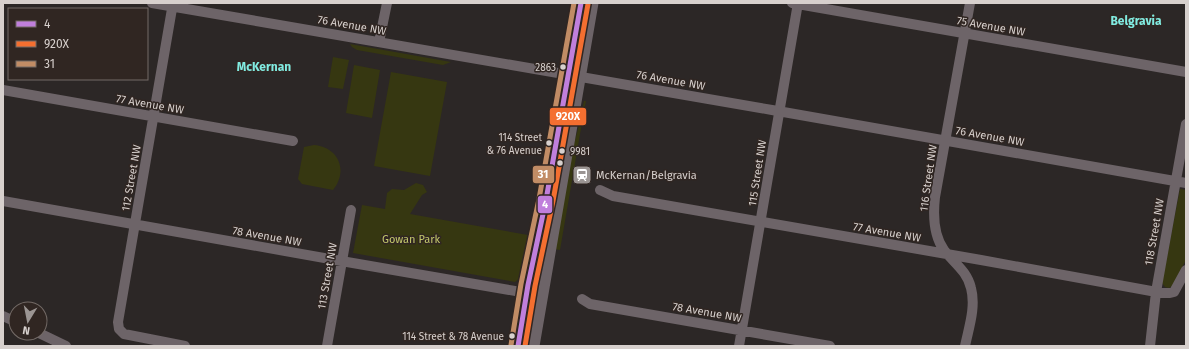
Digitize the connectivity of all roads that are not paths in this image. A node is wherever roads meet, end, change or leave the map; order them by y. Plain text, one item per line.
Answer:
1 (152, 3) edge
2 (387, 3) edge
3 (581, 3) edge
4 (592, 3) edge
5 (796, 3) edge
6 (970, 3) edge
7 (173, 5) edge
8 (965, 34) junction
9 (379, 42) junction
10 (1186, 72) edge
11 (574, 75) junction
12 (3, 90) edge
13 (780, 111) junction
14 (154, 117) junction
15 (1186, 124) edge
16 (945, 140) junction
17 (293, 141) dead end
18 (1176, 182) junction
19 (1186, 183) edge
20 (600, 190) dead end
21 (3, 201) edge
22 (351, 210) dead end
23 (761, 222) junction
24 (135, 225) junction
25 (948, 255) junction
26 (342, 261) junction
27 (1186, 270) edge
28 (527, 292) junction
29 (1156, 292) junction
30 (582, 299) dead end
31 (742, 330) junction
32 (48, 337) edge
33 (135, 342) edge
34 (66, 346) edge
35 (185, 346) edge
36 (327, 346) edge
37 (518, 346) edge
38 (533, 346) edge
39 (739, 346) edge
40 (830, 346) edge
41 (965, 346) edge
42 (1150, 346) edge

1 - 7 street, 76 Avenue NW
2 - 9 street
3 - 11 main road
4 - 11 main road
5 - 8 street, 75 Avenue NW
5 - 13 street, 115 Street NW
6 - 8 street, 116 Street NW
7 - 9 street, 76 Avenue NW
7 - 14 street, 112 Street NW
8 - 10 street, 75 Avenue NW
8 - 16 street, 116 Street NW
9 - 11 street, 76 Avenue NW
11 - 13 street, 76 Avenue NW
11 - 28 main road
11 - 38 main road
12 - 14 street, 77 Avenue NW
13 - 16 street, 76 Avenue NW
13 - 23 street, 115 Street NW
14 - 17 street, 77 Avenue NW
14 - 24 street, 112 Street NW
15 - 18 street, 118 Street NW
16 - 18 street, 76 Avenue NW
16 - 25 street, 116 Street NW
18 - 19 street, 76 Avenue NW
18 - 29 street, 118 Street NW
20 - 23 street, 77 Avenue NW
21 - 24 street, 78 Avenue NW
22 - 26 street, 113 Street NW
23 - 25 street, 77 Avenue NW
23 - 31 street, 115 Street NW
24 - 26 street, 78 Avenue NW
24 - 33 street, 112 Street NW
25 - 29 street, 77 Avenue NW
25 - 41 street, 116 Street NW
26 - 28 street, 78 Avenue NW
26 - 36 street, 113 Street NW
27 - 29 street, 77 Avenue NW
28 - 37 main road
29 - 42 street, 118 Street NW
30 - 31 street, 78 Avenue NW
31 - 39 street, 115 Street NW
31 - 40 street, 78 Avenue NW
32 - 34 street
33 - 35 street

